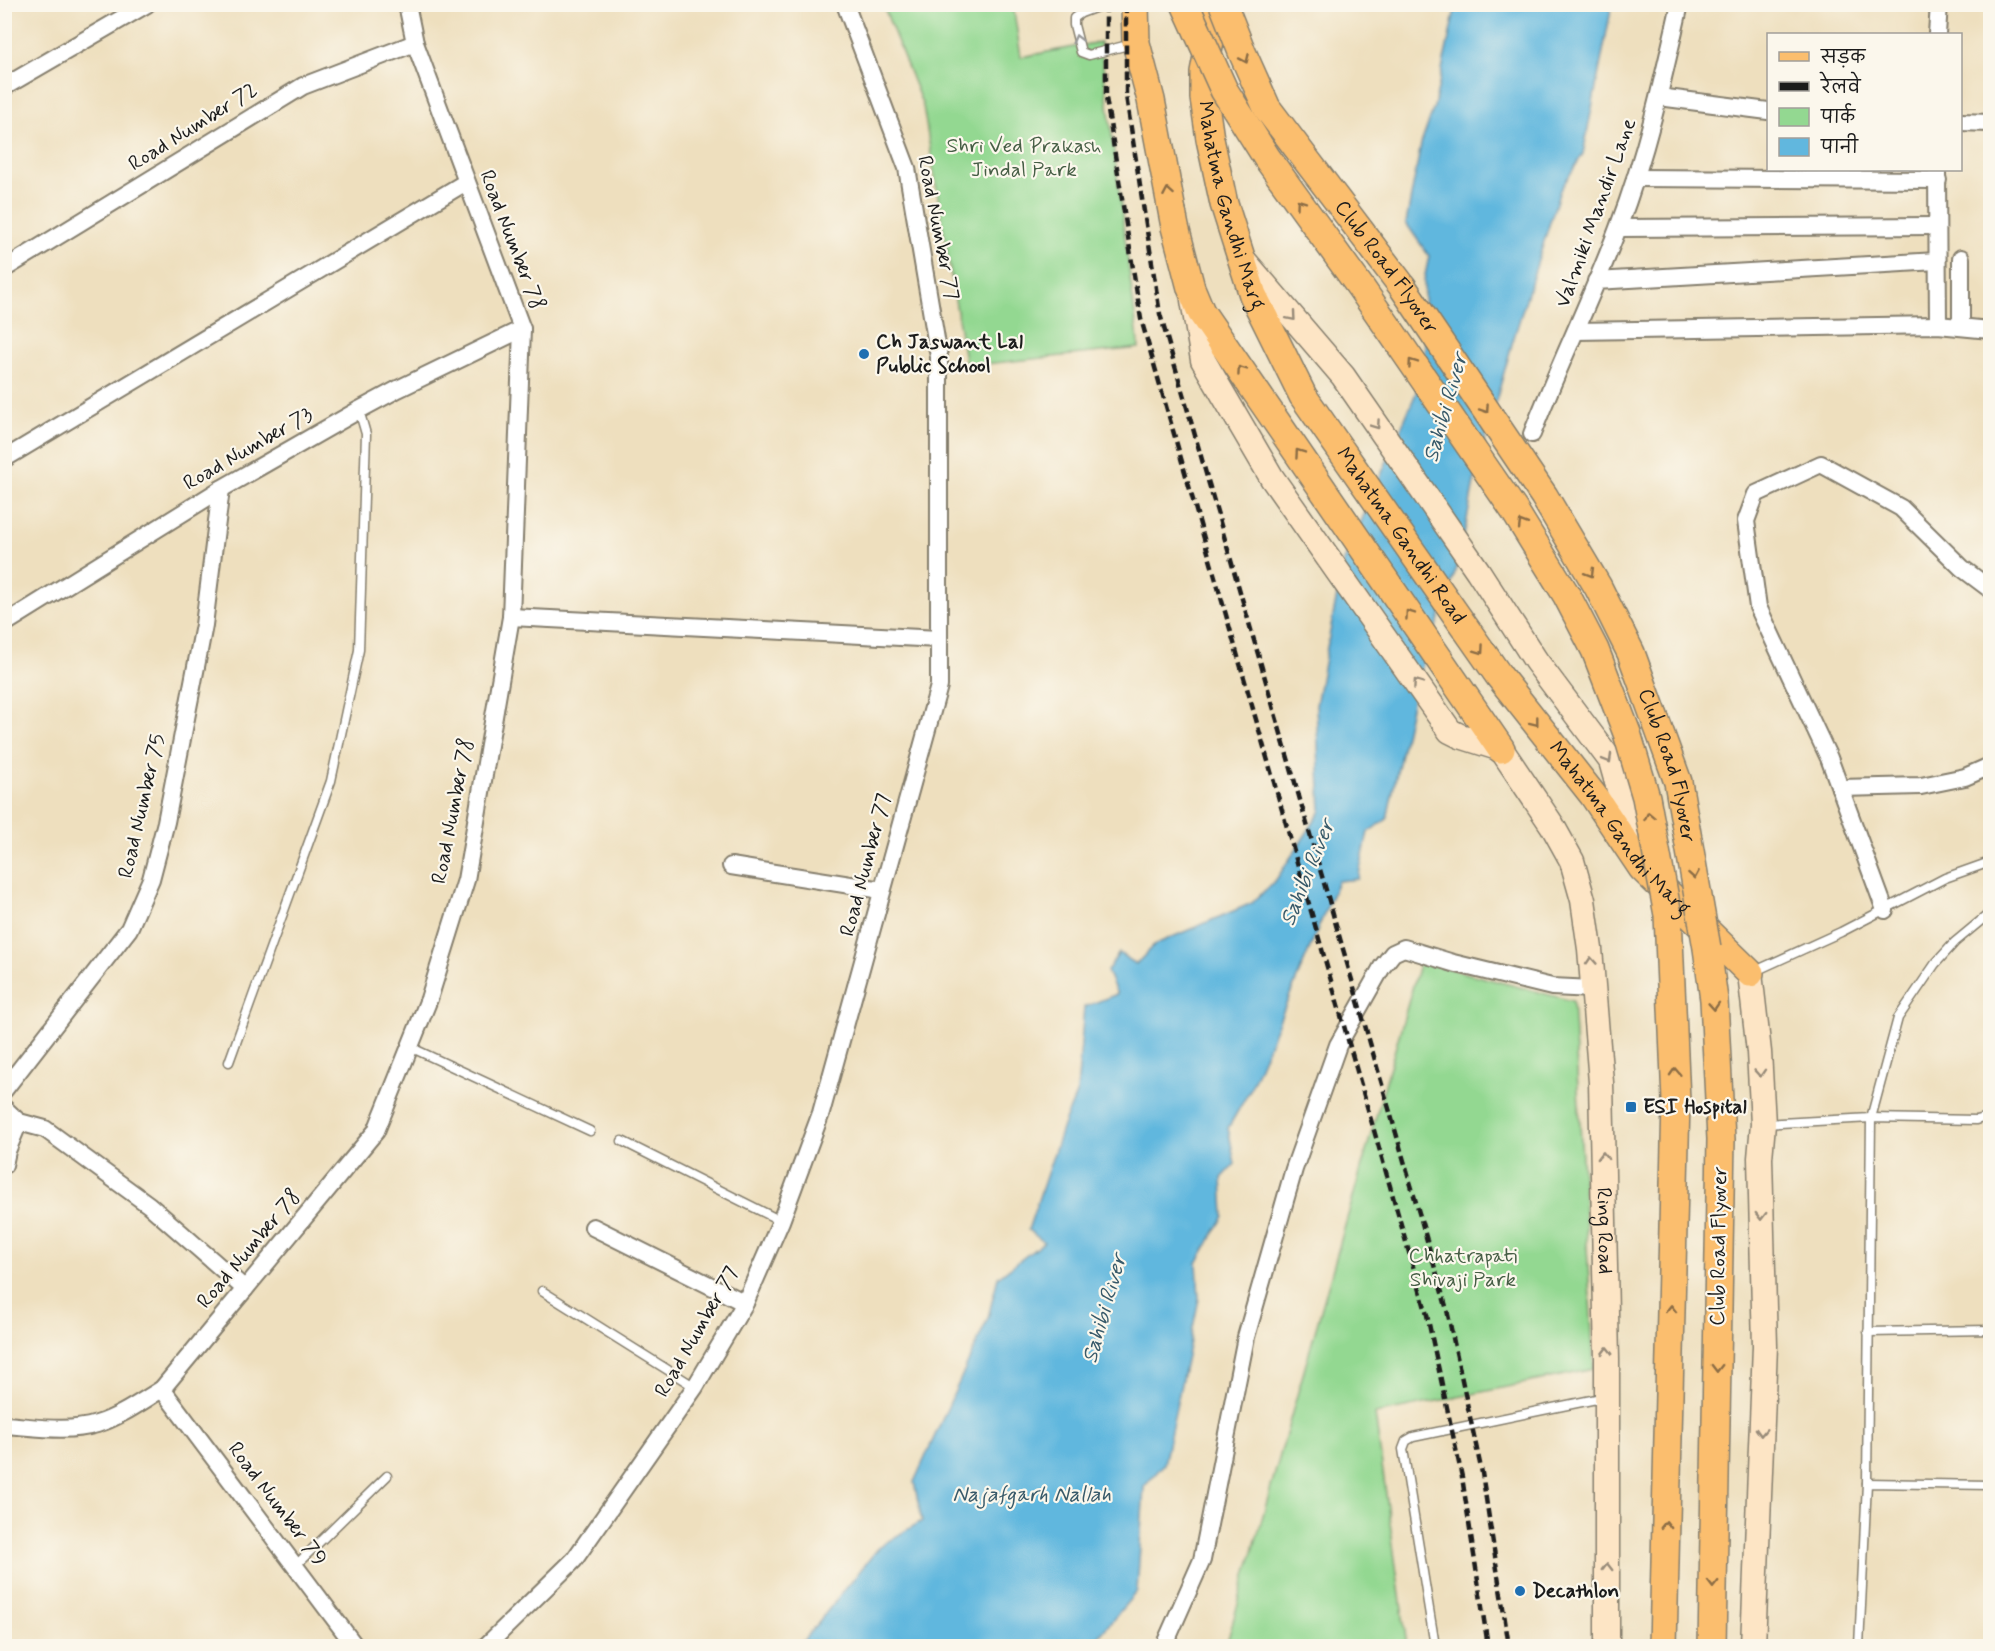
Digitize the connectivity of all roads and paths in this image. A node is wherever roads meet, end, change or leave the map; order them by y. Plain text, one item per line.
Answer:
1 (147, 4) edge
2 (406, 4) edge
3 (844, 4) edge
4 (1105, 4) edge
5 (1135, 4) edge
6 (1185, 4) edge
7 (1217, 4) edge
8 (1223, 4) edge
9 (1680, 4) edge
10 (1939, 4) edge
11 (1937, 33) edge
12 (415, 43) junction
13 (1136, 43) junction
14 (4, 87) edge
15 (1659, 97) junction
16 (1767, 111) edge
17 (1962, 122) edge
18 (1990, 123) edge
19 (1938, 175) edge
20 (1635, 178) junction
21 (466, 182) junction
22 (1937, 226) junction
23 (1619, 228) junction
24 (1241, 256) junction
25 (1961, 258) dead end
26 (1937, 261) junction
27 (4, 269) edge
28 (1596, 281) junction
29 (1191, 288) junction
30 (1938, 325) junction
31 (1961, 327) junction
32 (522, 329) junction
33 (1990, 330) edge
34 (1576, 331) junction
35 (1303, 396) joint
36 (359, 410) junction
37 (1532, 434) dead end
38 (4, 459) edge
39 (221, 489) junction
40 (1990, 589) edge
41 (511, 617) junction
42 (4, 624) edge
43 (939, 639) junction
44 (1499, 676) joint
45 (1501, 748) junction
46 (1990, 766) edge
47 (1840, 788) junction
48 (1990, 862) edge
49 (731, 866) dead end
50 (1642, 868) junction
51 (882, 890) junction
52 (1885, 910) junction
53 (1990, 914) edge
54 (1750, 973) junction
55 (1593, 989) junction
56 (410, 1047) junction
57 (229, 1062) dead end
58 (4, 1090) edge
59 (4, 1108) edge
60 (1990, 1116) edge
61 (1871, 1119) junction
62 (19, 1122) junction
63 (1763, 1124) junction
64 (590, 1131) dead end
65 (622, 1141) dead end
66 (4, 1165) edge
67 (781, 1221) junction
68 (593, 1227) dead end
69 (245, 1289) junction
70 (542, 1291) dead end
71 (745, 1303) junction
72 (1990, 1330) edge
73 (1868, 1332) junction
74 (695, 1387) junction
75 (162, 1389) junction
76 (1607, 1397) junction
77 (4, 1425) edge
78 (387, 1476) dead end
79 (1867, 1482) junction
80 (1990, 1485) edge
81 (294, 1566) junction
82 (355, 1647) edge
83 (486, 1647) edge
84 (1164, 1647) edge
85 (1435, 1647) edge
86 (1607, 1647) edge
87 (1663, 1647) edge
88 (1712, 1647) edge
89 (1753, 1647) edge
90 (1859, 1647) edge

1 - 14 street
2 - 12 street, Road Number 78
3 - 43 street, Road Number 77
13 -> 4 lane
5 - 13 main road
87 -> 6 main road, Club Road Flyover, bridge
7 - 24 main road, Mahatma Gandhi Marg
8 -> 88 main road, Club Road Flyover, bridge
9 - 15 street, Valmiki Mandir Lane
10 - 11 street
12 - 21 street, Road Number 78
12 - 27 street, Road Number 72
29 -> 13 main road
15 - 16 street
15 - 20 street, Valmiki Mandir Lane
17 - 18 street
19 - 20 street
19 - 22 street
20 - 23 street, Valmiki Mandir Lane
21 - 32 street, Road Number 78
21 - 38 street
22 - 23 street
22 - 26 street
23 - 28 street, Valmiki Mandir Lane
24 - 35 main road, Mahatma Gandhi Marg
24 -> 50 main road
25 - 31 street
26 - 28 street
26 - 30 street
28 - 34 street, Valmiki Mandir Lane
45 -> 29 main road, Mahatma Gandhi Road
45 -> 29 main road
30 - 31 street
30 - 34 street
31 - 33 street
32 - 36 street, Road Number 73
32 - 41 street, Road Number 78
34 - 37 street, Valmiki Mandir Lane
35 -> 44 main road, Mahatma Gandhi Road
36 - 39 street, Road Number 73
36 - 57 lane
39 - 42 street, Road Number 73
39 - 58 street, Road Number 75
40 - 47 street
41 - 43 street
41 - 56 street, Road Number 78
43 - 51 street, Road Number 77
44 -> 50 main road, Mahatma Gandhi Marg
55 -> 45 main road, Ring Road
46 - 47 street
47 - 52 street
48 - 52 lane
49 - 51 street
50 - 54 main road, Mahatma Gandhi Marg
51 - 67 street, Road Number 77
52 - 54 lane
53 - 61 lane
54 -> 63 main road
76 -> 55 main road, Ring Road
55 - 84 street
56 - 64 lane
56 - 69 street, Road Number 78
59 - 62 street
60 - 61 lane
61 - 63 lane
61 - 73 lane
62 - 66 street
62 - 69 street
63 -> 89 main road
65 - 67 lane
67 - 71 street, Road Number 77
68 - 71 street
69 - 75 street, Road Number 78
70 - 74 lane
71 - 74 street, Road Number 77
72 - 73 lane
73 - 79 lane
74 - 83 street, Road Number 77
75 - 77 street, Road Number 78
75 - 81 street, Road Number 79
76 - 85 lane
86 -> 76 main road, Ring Road
78 - 81 lane
79 - 80 lane
79 - 90 lane
81 - 82 street, Road Number 79

